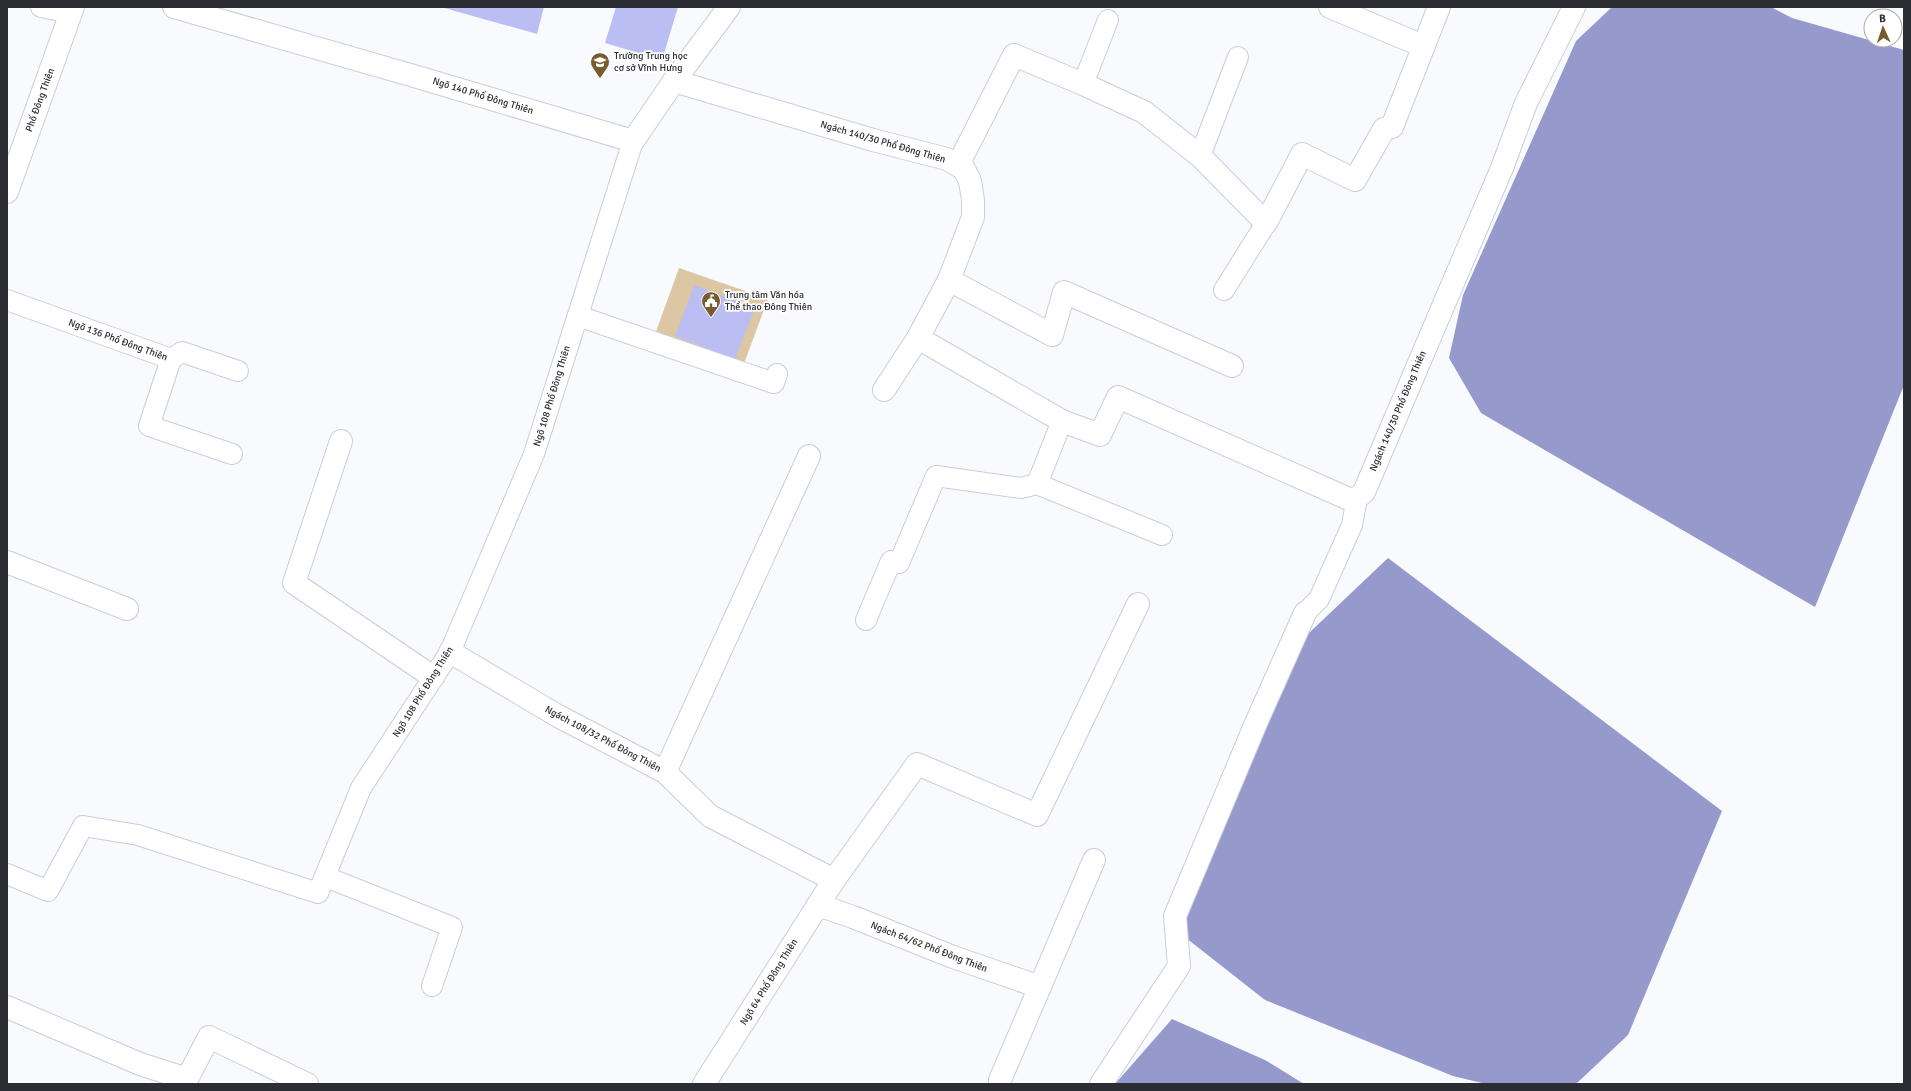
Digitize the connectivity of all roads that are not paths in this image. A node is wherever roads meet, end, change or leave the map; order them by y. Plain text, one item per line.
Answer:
1 (41, 7) edge
2 (174, 7) edge
3 (729, 7) edge
4 (1330, 7) edge
5 (1439, 7) edge
6 (1574, 7) edge
7 (72, 10) edge
8 (1108, 20) dead end
9 (1423, 46) junction
10 (1238, 57) dead end
11 (674, 81) junction
12 (1083, 84) junction
13 (633, 141) junction
14 (1200, 156) junction
15 (958, 166) junction
16 (7, 192) edge
17 (1266, 223) junction
18 (949, 280) junction
19 (1224, 290) dead end
20 (7, 300) edge
21 (578, 316) junction
22 (918, 338) junction
23 (171, 359) junction
24 (1232, 366) dead end
25 (238, 371) dead end
26 (777, 374) dead end
27 (884, 390) dead end
28 (1062, 421) junction
29 (341, 441) dead end
30 (232, 454) dead end
31 (810, 456) dead end
32 (1037, 484) junction
33 (1357, 498) junction
34 (1162, 535) dead end
35 (7, 562) edge
36 (1138, 604) dead end
37 (127, 609) dead end
38 (1305, 612) joint
39 (866, 620) dead end
40 (450, 652) junction
41 (433, 677) junction
42 (665, 772) junction
43 (1094, 860) dead end
44 (7, 874) edge
45 (326, 877) junction
46 (834, 880) junction
47 (818, 905) junction
48 (432, 986) dead end
49 (1040, 987) junction
50 (7, 1006) edge
51 (1000, 1080) dead end
52 (307, 1084) edge
53 (704, 1084) edge
54 (1101, 1084) edge

1 - 7 lane
2 - 13 street, Ngõ 140 Phố Đông Thiên
3 - 11 street
4 - 9 street
5 - 9 street
6 - 33 street, Ngách 140/30 Phố Đông Thiên
7 - 16 street, Phố Đông Thiên
8 - 12 lane
9 - 17 street
10 - 14 lane
11 - 13 street
11 - 15 street, Ngách 140/30 Phố Đông Thiên
12 - 14 street
12 - 15 street
13 - 21 lane, Ngõ 108 Phố Đông Thiên
14 - 17 street
15 - 18 street, Ngách 140/30 Phố Đông Thiên
17 - 19 lane
18 - 22 street, Ngách 140/30 Phố Đông Thiên
18 - 24 street
20 - 23 lane, Ngõ 136 Phố Đông Thiên
21 - 26 lane
21 - 40 lane, Ngõ 108 Phố Đông Thiên
22 - 27 street, Ngách 140/30 Phố Đông Thiên
22 - 28 street
23 - 25 lane
23 - 30 lane, Ngõ 136 Phố Đông Thiên
28 - 32 lane
28 - 33 street
29 - 41 street
31 - 42 street
32 - 34 lane
32 - 39 lane
33 - 38 lane
35 - 37 street
36 - 46 street, Ngõ 64 Phố Đông Thiên
38 - 54 street
40 - 41 lane, Ngõ 108 Phố Đông Thiên
40 - 42 street, Ngách 108/32 Phố Đông Thiên
41 - 45 lane, Ngõ 108 Phố Đông Thiên
42 - 46 street, Ngách 108/32 Phố Đông Thiên
43 - 49 street
44 - 45 lane, Ngõ 108 Phố Đông Thiên
45 - 48 lane
46 - 47 street, Ngõ 64 Phố Đông Thiên
47 - 49 street, Ngách 64/62 Phố Đông Thiên
47 - 53 street, Ngõ 64 Phố Đông Thiên
49 - 51 street
50 - 52 street

